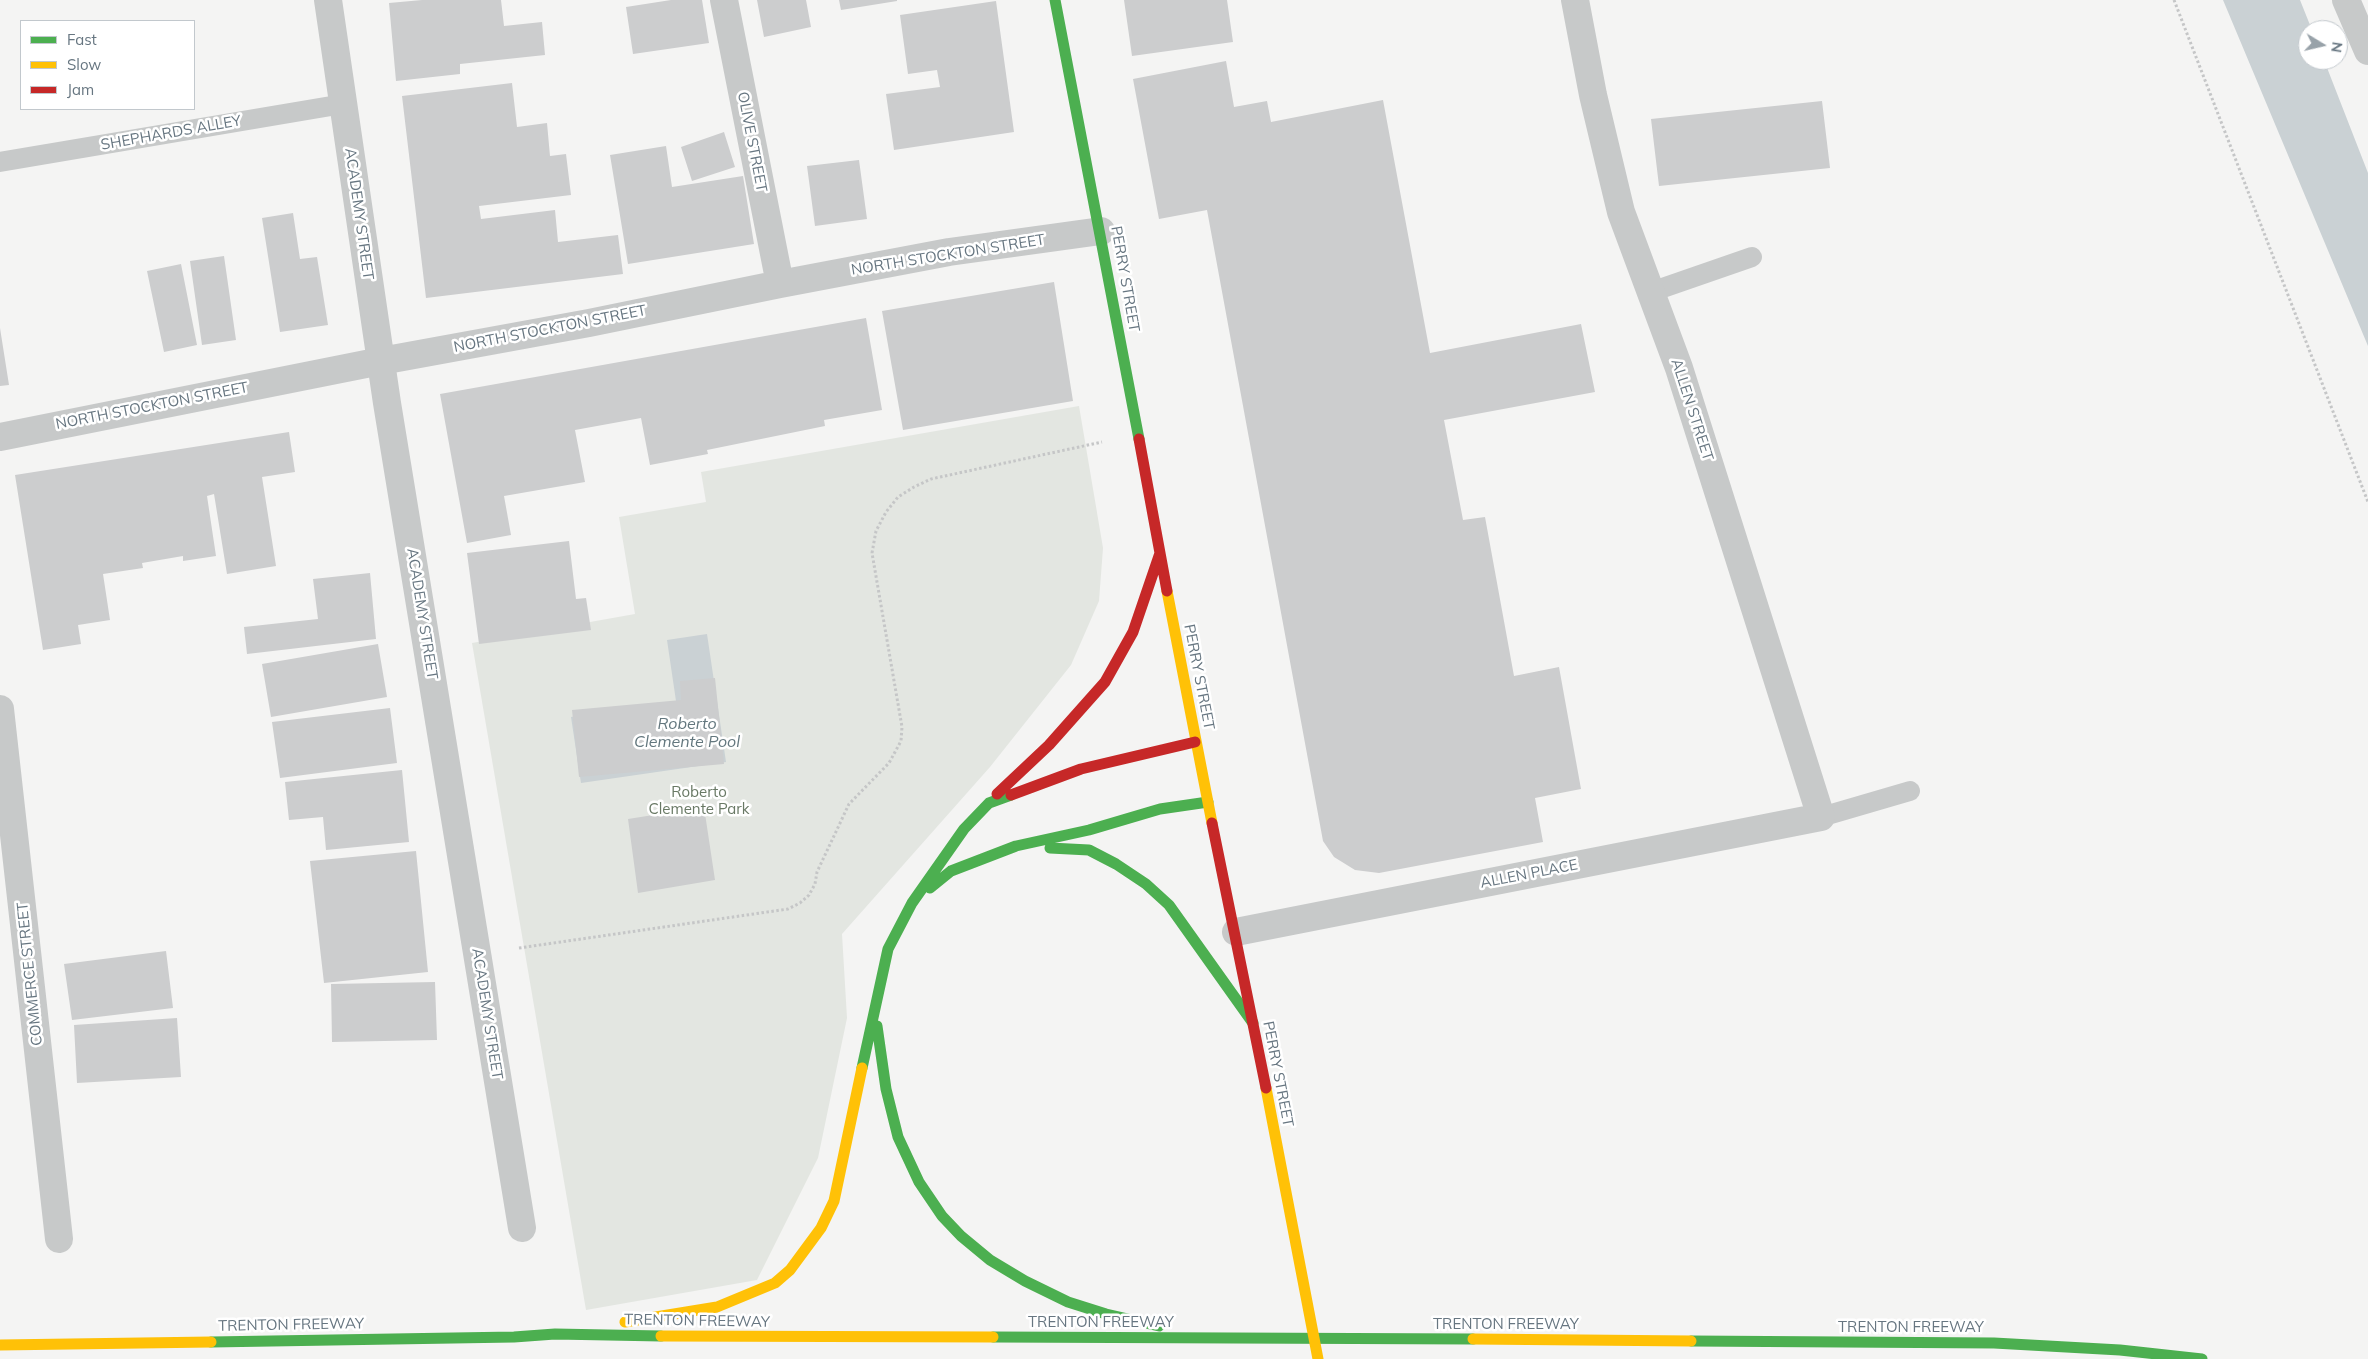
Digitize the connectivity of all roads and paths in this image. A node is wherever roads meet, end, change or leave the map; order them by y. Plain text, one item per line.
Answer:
1 (328, 0) edge
2 (724, 0) edge
3 (1055, 0) edge
4 (1575, 0) edge
5 (2174, 0) edge
6 (2346, 0) edge
7 (2368, 52) edge
8 (343, 104) junction
9 (0, 162) edge
10 (1101, 231) junction
11 (1752, 257) dead end
12 (780, 284) junction
13 (1652, 292) junction
14 (381, 361) junction
15 (0, 437) edge
16 (1102, 442) dead end
17 (2368, 502) edge
18 (1160, 553) junction
19 (0, 709) edge
20 (1196, 742) junction
21 (1910, 791) dead end
22 (1208, 802) junction
23 (989, 803) junction
24 (1821, 817) junction
25 (1016, 846) junction
26 (912, 903) junction
27 (1236, 932) junction
28 (519, 948) dead end
29 (874, 1006) junction
30 (1253, 1022) junction
31 (522, 1228) dead end
32 (60, 1239) dead end
33 (555, 1334) junction
34 (1209, 1336) junction
35 (0, 1344) edge
36 (1318, 1359) edge
37 (2202, 1359) edge

1 - 8 street, ACADEMY STREET
2 - 12 street, OLIVE STREET
3 - 10 main road, PERRY STREET
4 - 13 street, ALLEN STREET
5 - 17 path
6 - 7 street
8 - 9 lane, SHEPHARDS ALLEY
8 - 14 street, ACADEMY STREET
10 - 12 street, NORTH STOCKTON STREET
10 - 18 main road, PERRY STREET
11 - 13 lane
12 - 14 street, NORTH STOCKTON STREET
13 - 24 street, ALLEN STREET
14 - 15 street, NORTH STOCKTON STREET
14 - 31 street, ACADEMY STREET
16 - 28 path
18 - 20 main road, PERRY STREET
18 - 23 main road
19 - 32 street, COMMERCE STREET
20 - 22 main road, PERRY STREET
20 - 23 main road
21 - 24 lane
22 - 25 main road
22 - 27 main road, PERRY STREET
23 - 26 main road
24 - 27 street, ALLEN PLACE
25 - 26 main road
25 - 30 main road
26 - 29 main road
27 - 30 main road, PERRY STREET
29 - 33 main road
29 - 34 main road
30 - 36 main road, PERRY STREET
33 - 34 main road, TRENTON FREEWAY
33 - 35 main road, TRENTON FREEWAY
34 - 37 main road, TRENTON FREEWAY

